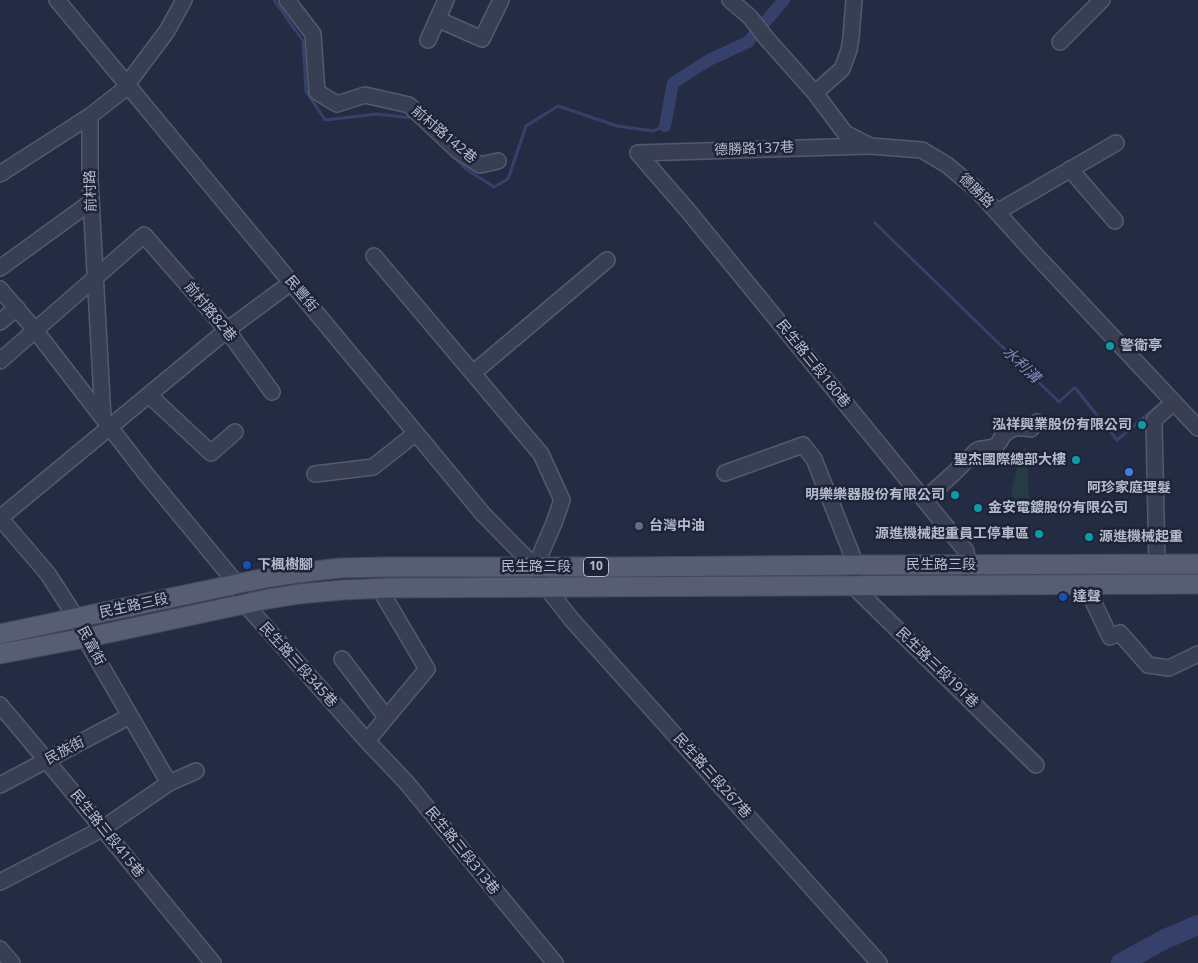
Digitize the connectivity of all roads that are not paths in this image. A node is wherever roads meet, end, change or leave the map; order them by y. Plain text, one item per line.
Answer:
1 (57, 0) edge
2 (184, 0) edge
3 (287, 0) edge
4 (446, 0) edge
5 (501, 0) edge
6 (730, 0) edge
7 (854, 0) edge
8 (1102, 0) edge
9 (437, 19) junction
10 (428, 40) dead end
11 (1060, 42) dead end
12 (127, 83) junction
13 (815, 93) junction
14 (90, 116) junction
15 (1116, 143) dead end
16 (870, 146) junction
17 (638, 153) joint
18 (498, 161) dead end
19 (1070, 170) junction
20 (0, 174) edge
21 (91, 202) junction
22 (997, 212) junction
23 (1115, 222) dead end
24 (374, 256) dead end
25 (607, 260) dead end
26 (0, 268) edge
27 (95, 278) junction
28 (292, 282) junction
29 (0, 289) edge
30 (17, 308) junction
31 (0, 322) edge
32 (35, 330) junction
33 (227, 330) junction
34 (0, 361) edge
35 (473, 373) junction
36 (272, 392) dead end
37 (149, 395) junction
38 (1174, 402) junction
39 (106, 422) junction
40 (1037, 422) dead end
41 (1198, 428) edge
42 (234, 432) dead end
43 (416, 433) junction
44 (724, 473) dead end
45 (316, 474) dead end
46 (924, 500) junction
47 (0, 518) edge
48 (1157, 564) junction
49 (1198, 564) edge
50 (856, 565) junction
51 (968, 565) junction
52 (536, 567) junction
53 (237, 584) junction
54 (969, 584) junction
55 (1085, 584) junction
56 (1198, 584) edge
57 (852, 585) junction
58 (546, 587) junction
59 (379, 588) junction
60 (245, 604) junction
61 (77, 619) junction
62 (0, 634) edge
63 (85, 638) junction
64 (0, 654) edge
65 (1198, 654) edge
66 (342, 658) dead end
67 (0, 705) edge
68 (130, 716) junction
69 (386, 718) junction
70 (366, 741) junction
71 (47, 760) junction
72 (1036, 765) dead end
73 (196, 771) dead end
74 (169, 783) junction
75 (0, 785) edge
76 (102, 829) junction
77 (0, 882) edge
78 (0, 949) edge
79 (12, 963) edge
80 (213, 963) edge
81 (555, 963) edge
82 (879, 963) edge

1 - 12 street, 民豐街
2 - 12 street
3 - 18 street, 前村路142巷
4 - 9 street
5 - 9 street
6 - 13 street, 德勝路
7 - 13 street
8 - 11 street
9 - 10 street
12 - 14 street
12 - 28 street, 民豐街
13 - 16 street, 德勝路
14 - 20 street
14 - 21 street, 前村路
15 - 19 street
16 - 17 street, 德勝路137巷
16 - 22 street, 德勝路
17 - 46 street, 民生路三段180巷
19 - 22 street
19 - 23 street
21 - 26 street
21 - 27 street, 前村路
22 - 38 street, 德勝路
24 - 35 street
25 - 35 street
27 - 32 street
27 - 33 street, 前村路82巷
27 - 39 street, 前村路
28 - 33 street
28 - 43 street, 民豐街
29 - 30 street
30 - 31 street
30 - 32 street
32 - 34 street
32 - 39 street
33 - 36 street, 前村路82巷
33 - 37 street
35 - 52 street
37 - 39 street
37 - 42 street
38 - 41 street, 德勝路
38 - 48 street
39 - 47 street
39 - 53 street
40 - 46 street
43 - 45 street
43 - 52 street, 民豐街
44 - 50 street
46 - 51 street, 民生路三段180巷
47 - 61 street, 民富街
48 - 49 main road, 民生路三段 / 10
48 - 51 main road, 民生路三段 / 10
50 - 51 main road, 民生路三段 / 10
50 - 52 main road, 民生路三段 / 10
50 - 57 street
51 - 54 street, 民生路三段180巷
52 - 53 main road, 民生路三段 / 10
52 - 58 street, 民豐街
53 - 60 street, 民生路三段345巷
53 - 61 main road, 民生路三段 / 10
54 - 55 main road, 民生路三段 / 10
54 - 57 main road, 民生路三段 / 10
55 - 56 main road, 民生路三段 / 10
55 - 65 street
57 - 58 main road, 民生路三段 / 10
57 - 72 street, 民生路三段191巷
58 - 59 main road, 民生路三段 / 10
58 - 82 street, 民生路三段267巷
59 - 60 main road, 民生路三段 / 10
59 - 69 street
60 - 63 main road, 民生路三段 / 10
60 - 70 street, 民生路三段345巷
61 - 62 main road, 民生路三段 / 10
61 - 63 street, 民富街
63 - 64 main road, 民生路三段 / 10
63 - 68 street, 民富街
66 - 69 street
67 - 71 street, 民生路三段415巷
68 - 71 street, 民族街
68 - 74 street, 民富街
69 - 70 street
70 - 81 street, 民生路三段313巷
71 - 75 street, 民族街
71 - 76 street, 民生路三段415巷
73 - 74 street
74 - 76 street
76 - 77 street
76 - 80 street, 民生路三段415巷
78 - 79 street

